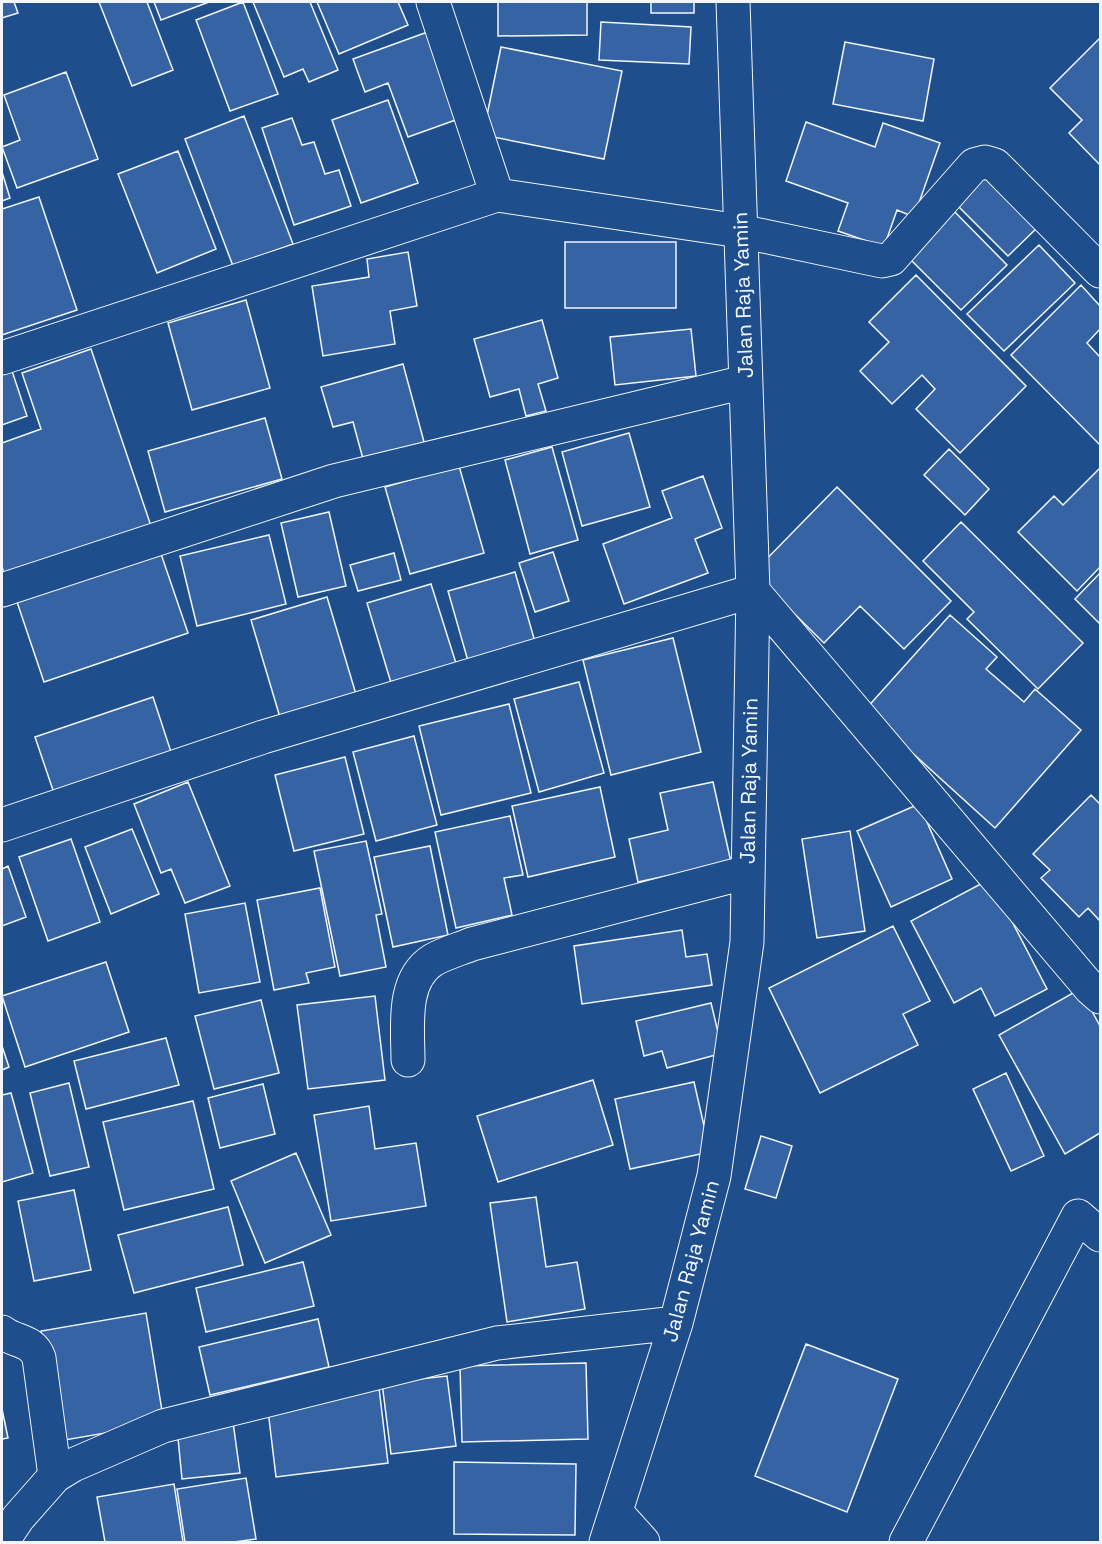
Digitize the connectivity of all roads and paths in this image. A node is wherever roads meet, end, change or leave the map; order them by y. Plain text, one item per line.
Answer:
1 (433, 2) edge
2 (733, 2) edge
3 (497, 195) junction
4 (740, 231) junction
5 (1101, 271) edge
6 (2, 358) edge
7 (746, 382) junction
8 (2, 590) edge
9 (753, 591) junction
10 (2, 825) edge
11 (748, 872) junction
12 (1101, 998) edge
13 (408, 1060) dead end
14 (1101, 1235) edge
15 (676, 1323) junction
16 (2, 1332) edge
17 (55, 1476) junction
18 (616, 1512) junction
19 (2, 1542) edge
20 (606, 1542) edge
21 (643, 1542) edge
22 (906, 1542) edge

1 - 3 street
2 - 4 street, Jalan Raja Yamin
3 - 4 street
3 - 6 street
4 - 5 street
4 - 7 street, Jalan Raja Yamin
7 - 8 street
7 - 9 street, Jalan Raja Yamin
9 - 10 street
9 - 11 street, Jalan Raja Yamin
9 - 12 street
11 - 13 street
11 - 15 street, Jalan Raja Yamin
14 - 22 street
15 - 17 street
15 - 18 street, Jalan Raja Yamin
16 - 17 street
17 - 19 street
18 - 20 street, Jalan Raja Yamin
18 - 21 street

